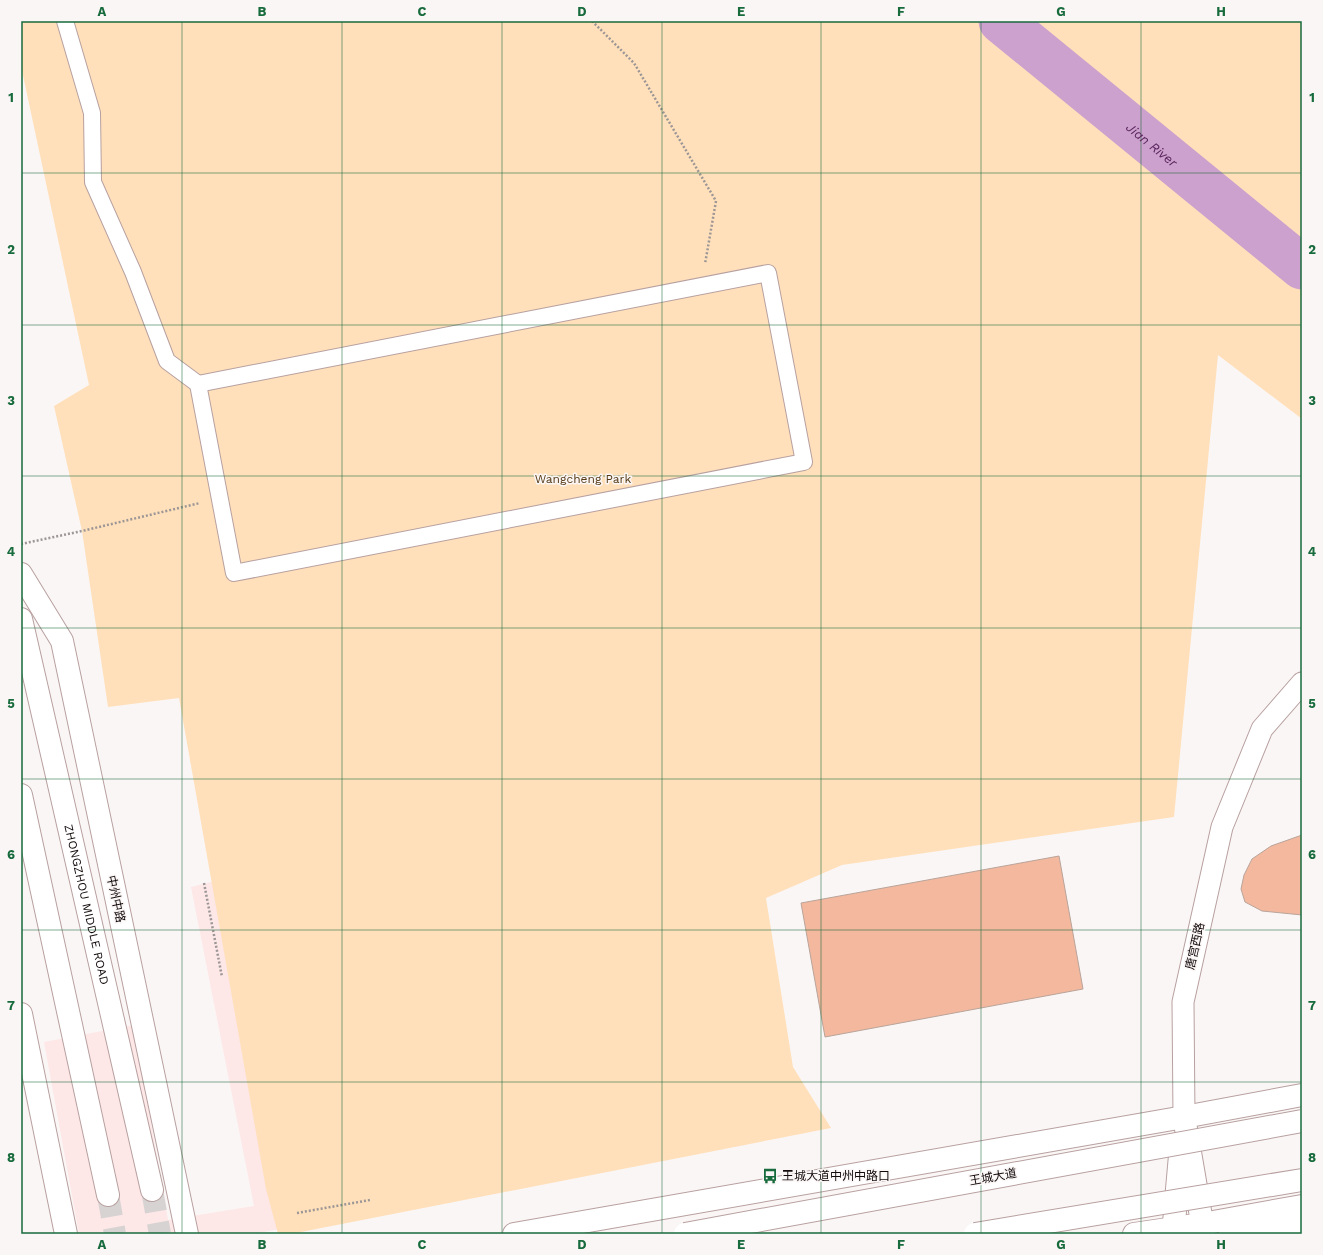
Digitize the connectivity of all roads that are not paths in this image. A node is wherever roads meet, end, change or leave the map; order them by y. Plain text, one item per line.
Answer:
1 (65, 21) edge
2 (198, 384) junction
3 (21, 574) edge
4 (21, 619) edge
5 (1302, 683) edge
6 (21, 795) edge
7 (21, 1014) edge
8 (1302, 1095) edge
9 (1184, 1117) junction
10 (1302, 1121) edge
11 (1302, 1180) edge
12 (152, 1190) tunnel mouth
13 (108, 1195) tunnel mouth
14 (1302, 1206) edge
15 (1302, 1220) edge
16 (1203, 1229) edge
17 (1173, 1231) edge
18 (1302, 1232) edge
19 (66, 1234) edge
20 (187, 1234) edge
21 (514, 1234) edge
22 (685, 1234) edge
23 (975, 1234) edge
24 (1134, 1234) edge
25 (1230, 1234) edge
26 (1295, 1234) edge

1 - 2 street
2 - 2 street
3 - 20 main road, 中州中路
4 - 12 main road, ZHONGZHOU MIDDLE ROAD
5 - 9 street, 唐宫西路
6 - 13 main road
7 - 19 main road
8 - 9 main road
9 - 16 main road
9 - 17 main road, 唐宫西路
9 - 21 main road
10 - 22 main road, 王城大道, bridge
11 - 23 main road, bridge
14 - 16 main road
15 - 25 main road
16 - 17 main road
17 - 24 main road
18 - 26 main road

